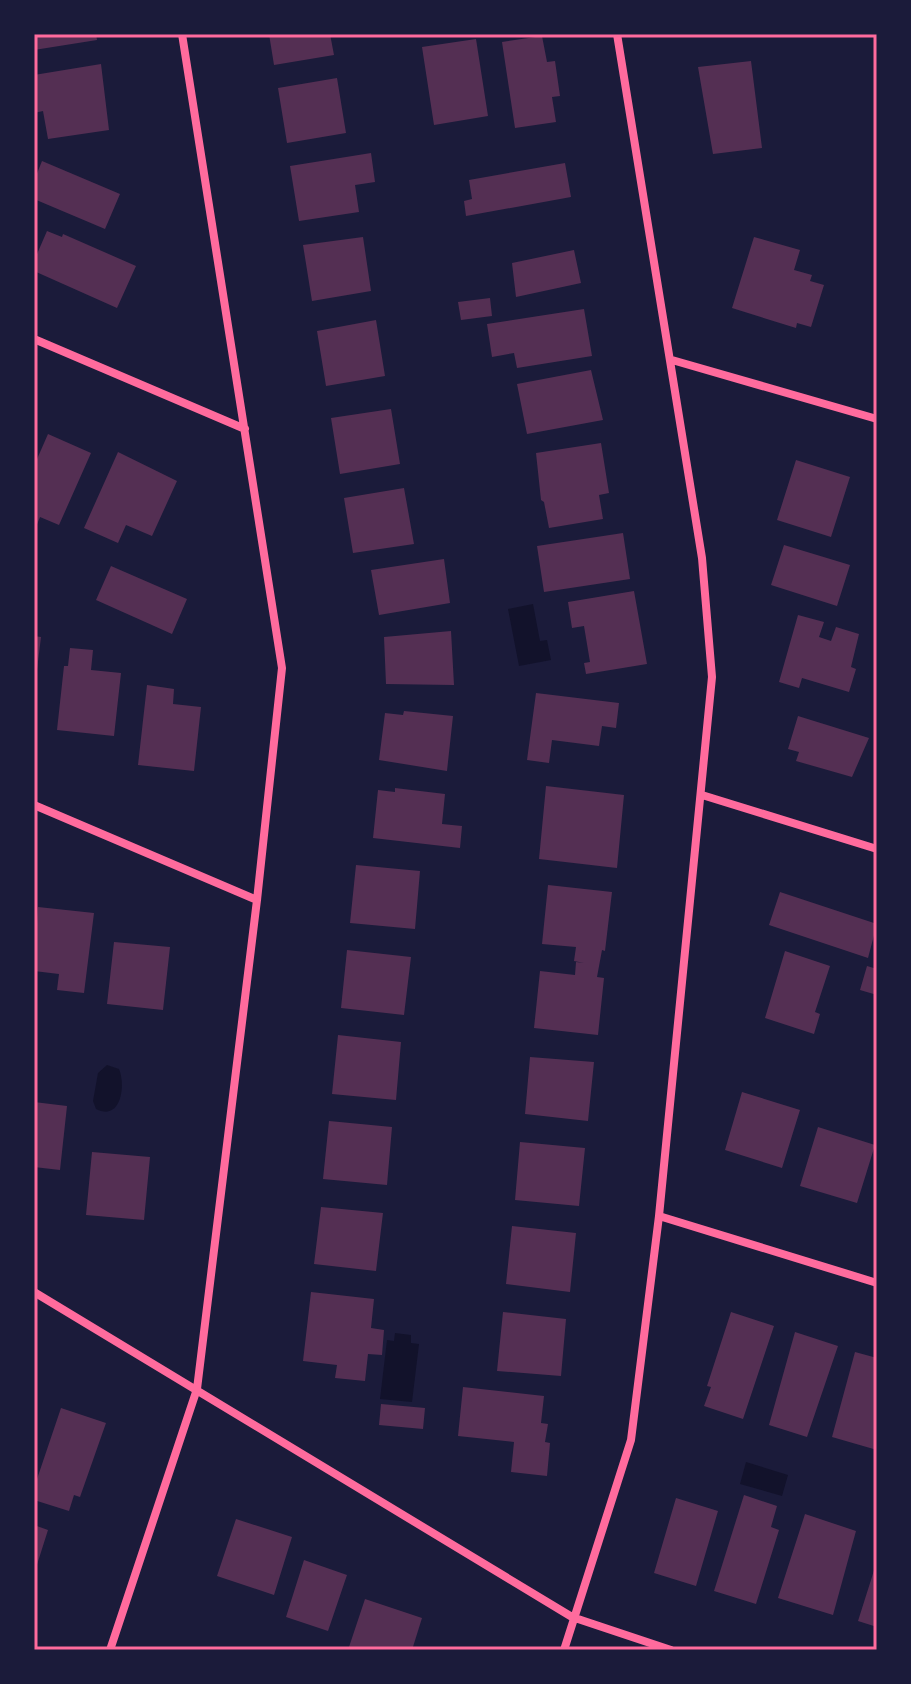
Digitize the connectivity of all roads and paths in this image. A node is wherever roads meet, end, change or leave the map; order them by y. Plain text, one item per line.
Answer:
1 (182, 34) edge
2 (617, 34) edge
3 (34, 339) edge
4 (672, 360) junction
5 (877, 419) edge
6 (245, 429) junction
7 (702, 795) junction
8 (34, 805) edge
9 (877, 849) edge
10 (257, 900) junction
11 (659, 1216) junction
12 (877, 1283) edge
13 (34, 1292) edge
14 (197, 1389) junction
15 (572, 1617) junction
16 (110, 1650) edge
17 (564, 1650) edge
18 (671, 1650) edge

1 - 6 street
2 - 4 street
3 - 6 street
4 - 5 street
4 - 7 street
6 - 10 street
7 - 9 street
7 - 11 street
8 - 10 street
10 - 14 street
11 - 12 street
11 - 15 street
13 - 14 street
14 - 15 street
14 - 16 street
15 - 17 street
15 - 18 street

